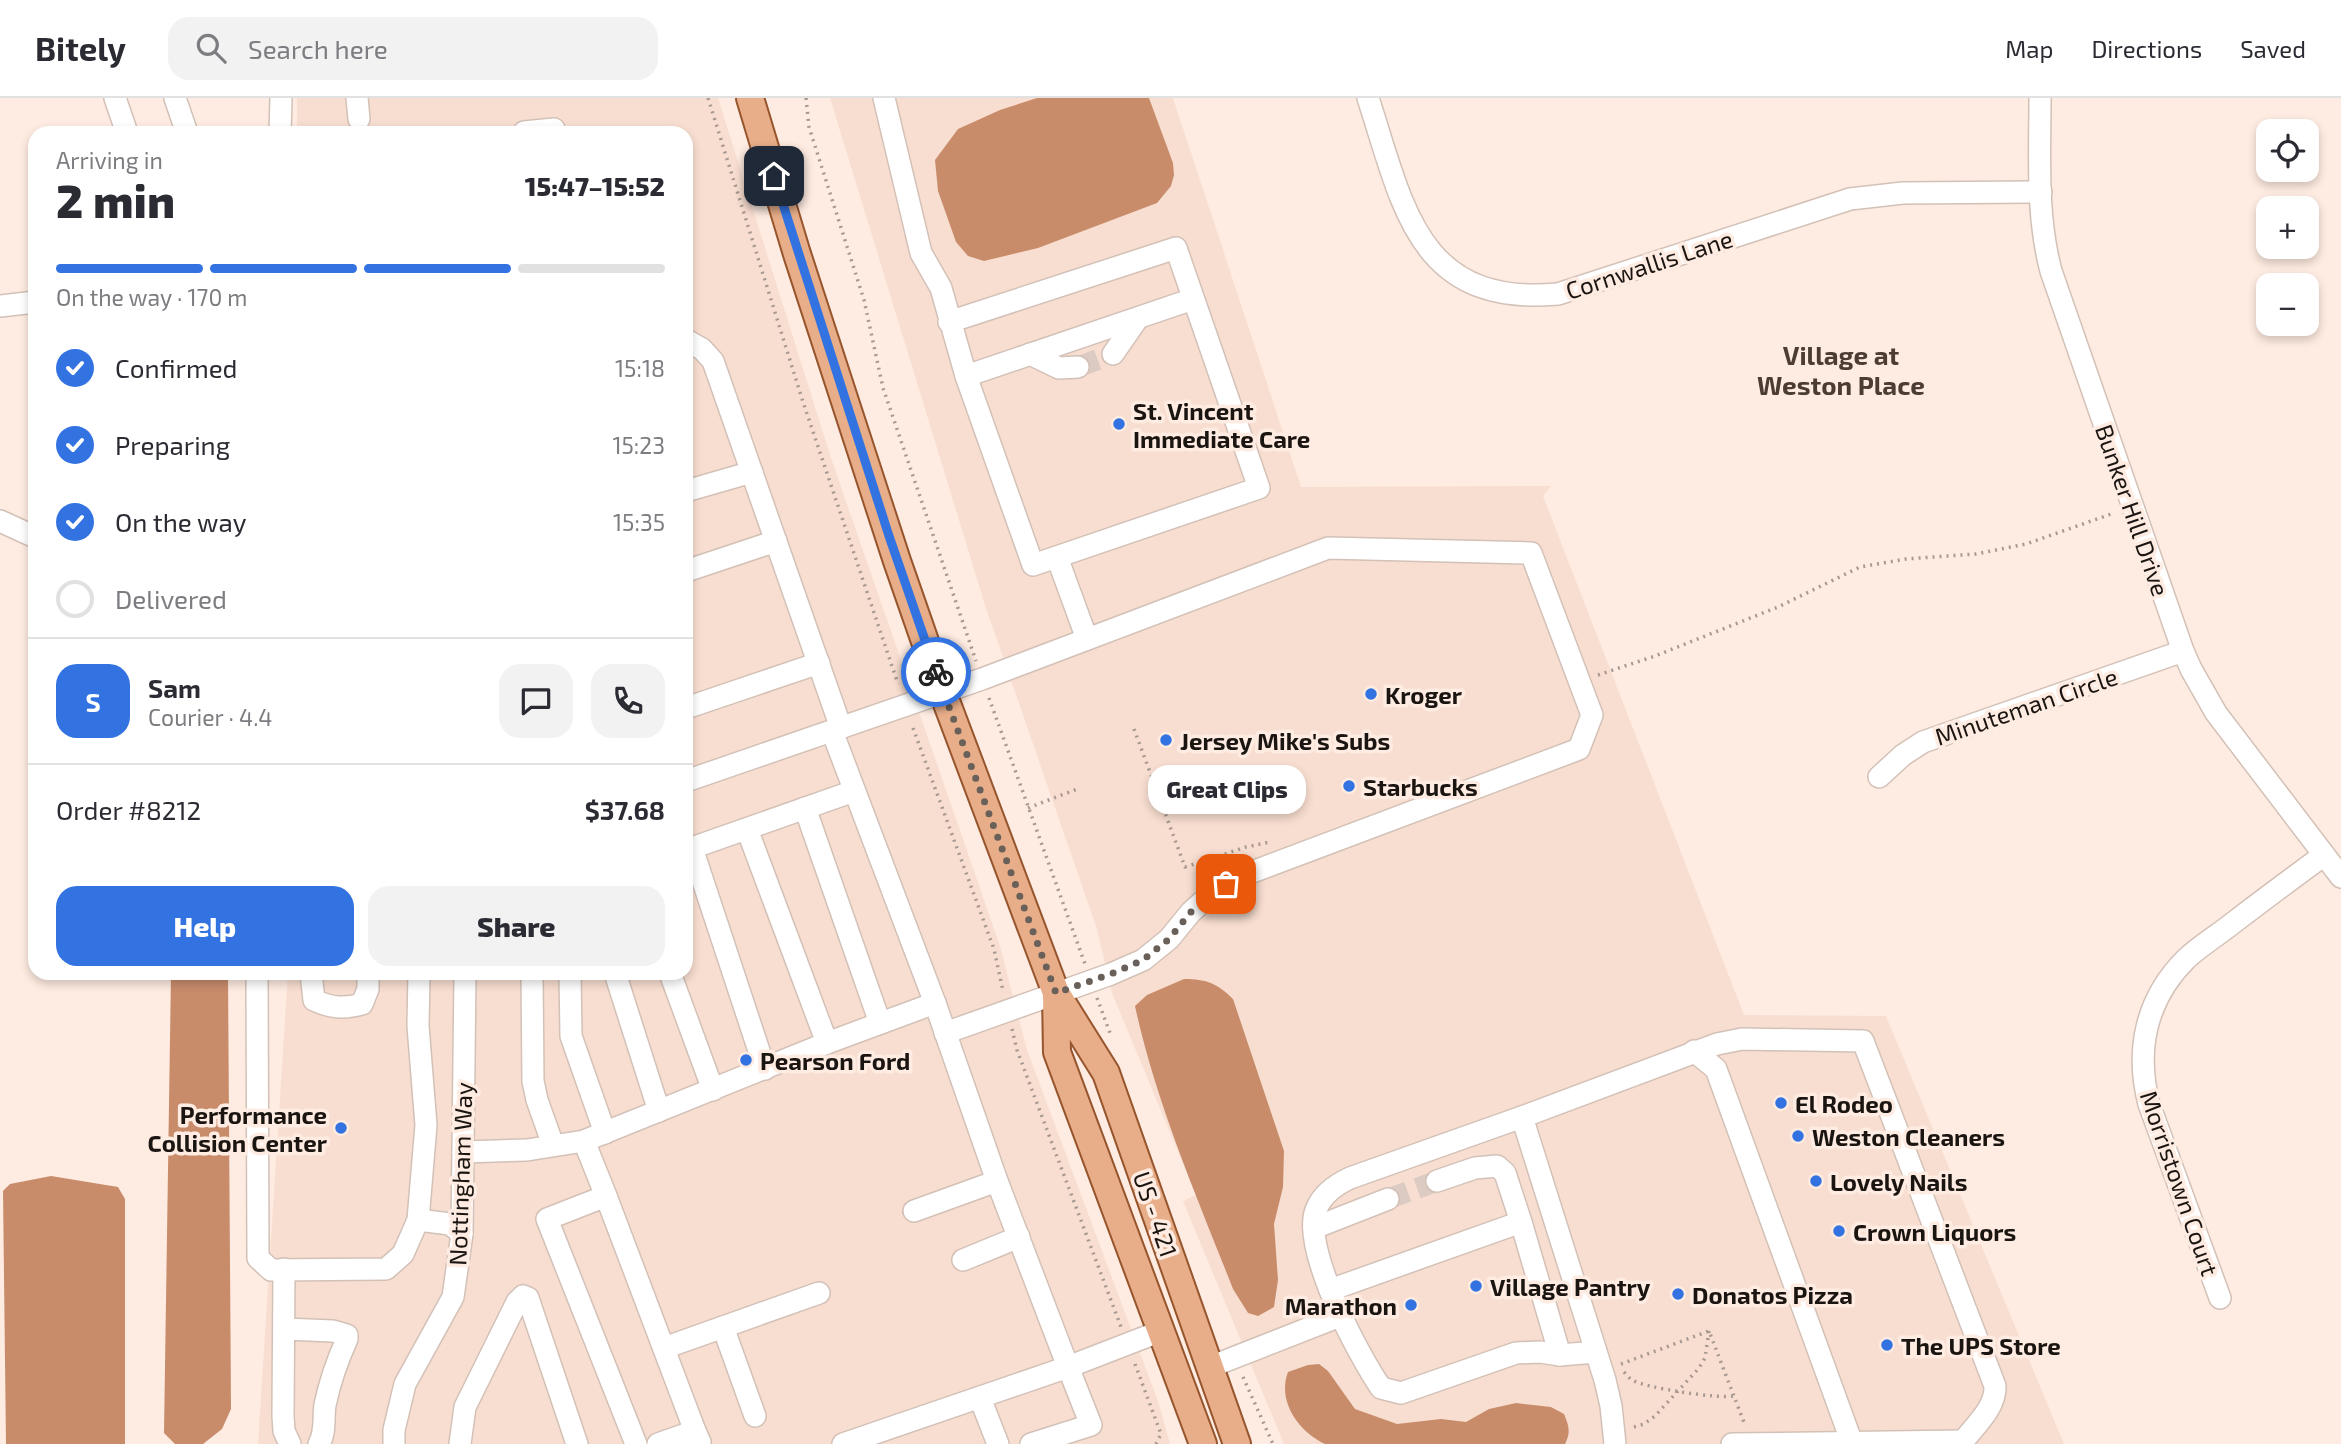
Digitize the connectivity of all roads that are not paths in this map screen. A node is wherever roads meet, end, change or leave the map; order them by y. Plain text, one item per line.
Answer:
1 (115, 98) edge
2 (175, 98) edge
3 (281, 98) edge
4 (750, 98) edge
5 (884, 98) edge
6 (1368, 98) edge
7 (2040, 98) edge
8 (125, 126) edge
9 (185, 126) edge
10 (281, 126) edge
11 (2041, 192) junction
12 (1193, 299) junction
13 (28, 303) edge
14 (0, 306) edge
15 (1138, 318) junction
16 (949, 322) junction
17 (693, 344) edge
18 (1030, 354) junction
19 (1113, 354) tunnel mouth
20 (1078, 367) tunnel mouth
21 (966, 376) junction
22 (752, 472) junction
23 (693, 489) edge
24 (2, 527) edge
25 (28, 535) edge
26 (776, 541) junction
27 (1058, 557) junction
28 (693, 569) edge
29 (1087, 639) junction
30 (2182, 652) junction
31 (818, 663) junction
32 (943, 693) junction
33 (693, 706) edge
34 (836, 729) junction
35 (693, 778) edge
36 (1879, 778) dead end
37 (855, 791) junction
38 (805, 808) junction
39 (747, 829) junction
40 (693, 848) edge
41 (2324, 855) junction
42 (693, 861) edge
43 (2341, 877) edge
44 (257, 980) edge
45 (312, 980) edge
46 (368, 980) edge
47 (419, 980) edge
48 (465, 980) edge
49 (532, 980) edge
50 (570, 980) edge
51 (617, 980) edge
52 (673, 980) edge
53 (1056, 993) junction
54 (935, 1003) junction
55 (880, 1023) junction
56 (945, 1033) junction
57 (827, 1043) junction
58 (1694, 1051) junction
59 (765, 1069) junction
60 (713, 1090) junction
61 (659, 1111) junction
62 (1522, 1117) junction
63 (606, 1133) junction
64 (584, 1141) junction
65 (553, 1145) junction
66 (463, 1152) junction
67 (997, 1181) junction
68 (1437, 1181) tunnel mouth
69 (606, 1196) junction
70 (1388, 1199) tunnel mouth
71 (914, 1212) dead end
72 (418, 1220) junction
73 (1521, 1222) junction
74 (1314, 1228) junction
75 (462, 1234) junction
76 (1019, 1237) junction
77 (962, 1260) dead end
78 (284, 1269) junction
79 (1330, 1290) junction
80 (819, 1293) dead end
81 (2220, 1298) dead end
82 (1340, 1316) junction
83 (723, 1327) junction
84 (284, 1329) junction
85 (1161, 1331) junction
86 (664, 1348) junction
87 (1595, 1352) junction
88 (1560, 1355) junction
89 (1222, 1363) junction
90 (1068, 1367) junction
91 (980, 1398) junction
92 (1189, 1406) junction
93 (755, 1416) dead end
94 (698, 1437) edge
95 (1963, 1442) edge
96 (1852, 1443) edge
97 (290, 1444) edge
98 (319, 1444) edge
99 (394, 1444) edge
100 (460, 1444) edge
101 (577, 1444) edge
102 (636, 1444) edge
103 (658, 1444) edge
104 (844, 1444) edge
105 (998, 1444) edge
106 (1031, 1444) edge
107 (1189, 1444) edge
108 (1203, 1444) edge
109 (1237, 1444) edge
110 (1615, 1444) edge
111 (1732, 1444) edge
112 (1752, 1444) edge

1 - 8 street
2 - 9 street
3 - 10 street
4 - 32 main road, US - 421
5 - 16 street
6 - 11 street, Cornwallis Lane
7 - 11 street, Bunker Hill Drive
11 - 30 street, Bunker Hill Drive
12 - 15 street
12 - 16 street
12 - 27 street
13 - 14 street
15 - 18 street
15 - 19 street
16 - 21 street
17 - 22 street
18 - 20 street
18 - 21 street
21 - 27 street
22 - 23 street
22 - 26 street
24 - 25 street
26 - 28 street
26 - 31 street
27 - 29 street
29 - 32 street
29 - 53 street
30 - 36 street, Minuteman Circle
30 - 41 street, Bunker Hill Drive
31 - 33 street
31 - 34 street
32 - 34 street
32 - 53 main road, US - 421
34 - 35 street
34 - 37 street
37 - 38 street
37 - 54 street
38 - 39 street
38 - 55 street
39 - 40 street
39 - 57 street
41 - 43 street, Bunker Hill Drive
41 - 81 street, Morristown Court
42 - 59 street
44 - 78 street
45 - 46 street
47 - 72 street
48 - 66 street, Nottingham Way
49 - 65 street
50 - 63 street
51 - 61 street
52 - 60 street
53 - 56 street
53 - 85 main road, US - 421
53 - 89 main road, US - 421
54 - 55 street
54 - 56 street
55 - 57 street
56 - 67 street
57 - 59 street
58 - 62 street
58 - 95 street
58 - 96 street
59 - 60 street
60 - 61 street
61 - 63 street
62 - 74 street
62 - 87 street
63 - 64 street
64 - 65 street
64 - 69 street
65 - 66 street
66 - 75 street, Nottingham Way
67 - 71 street
67 - 76 street
68 - 73 street
69 - 86 street
69 - 102 street
70 - 74 street
72 - 75 street
72 - 78 street
73 - 79 street
73 - 88 street
74 - 79 street
75 - 99 street, Nottingham Way
76 - 77 street
76 - 90 street
78 - 84 street
79 - 82 street
80 - 83 street
82 - 88 street
82 - 89 street
83 - 86 street
83 - 93 street
84 - 97 street
84 - 98 street
85 - 90 street
85 - 92 main road, US - 421
86 - 94 street
87 - 88 street
87 - 110 street
89 - 109 main road, US - 421
90 - 91 street
90 - 106 street
91 - 104 street
91 - 105 street
92 - 107 main road
92 - 108 main road, US - 421
94 - 103 street
95 - 96 street
96 - 112 street
100 - 101 street
111 - 112 street

